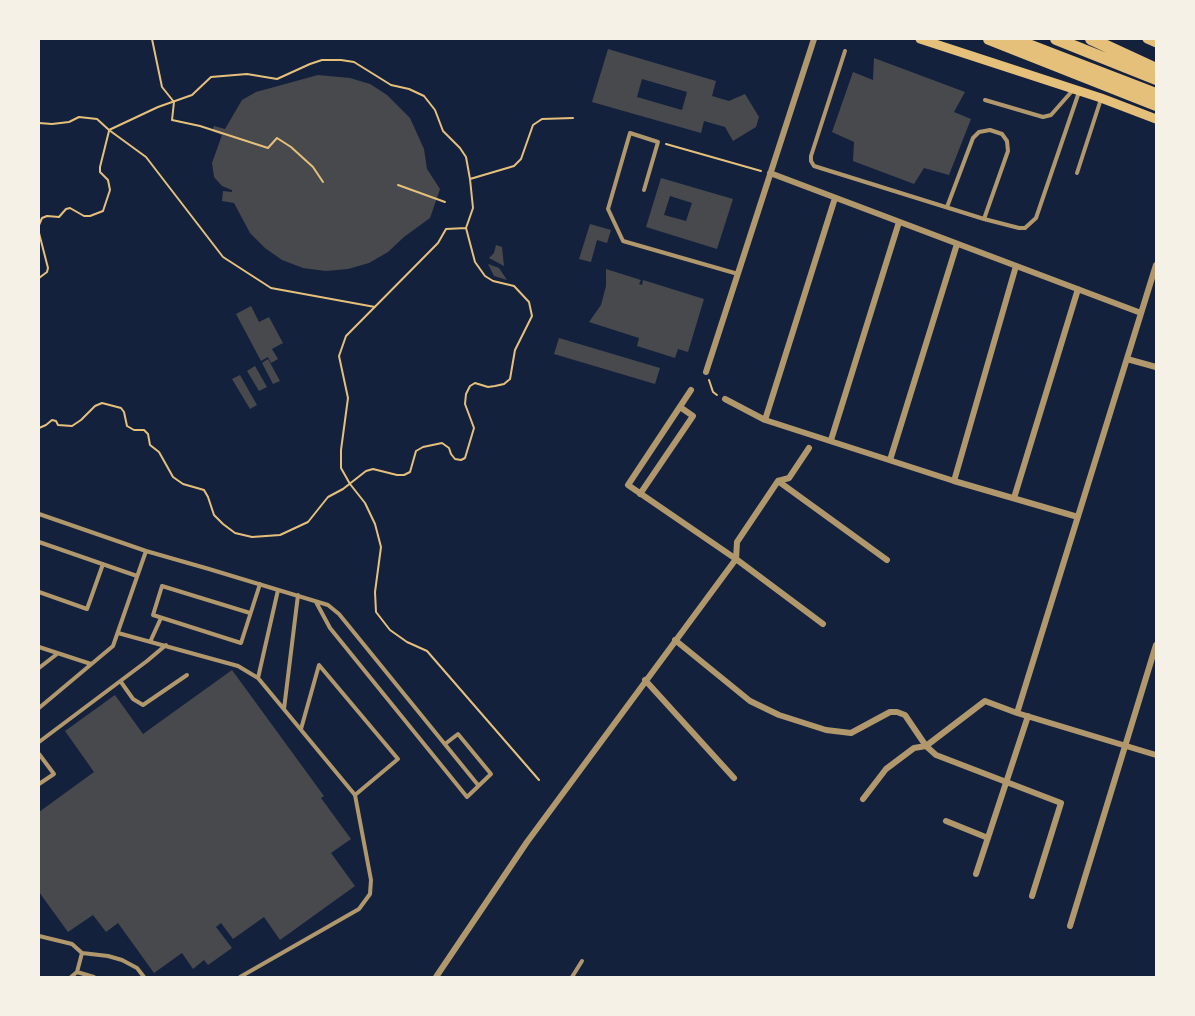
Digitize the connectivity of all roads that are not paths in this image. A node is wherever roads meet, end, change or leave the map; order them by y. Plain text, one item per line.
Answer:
1 (814, 39) edge
2 (920, 39) edge
3 (989, 39) edge
4 (1013, 39) edge
5 (1056, 39) edge
6 (1091, 39) edge
7 (1147, 39) edge
8 (1156, 43) edge
9 (845, 51) dead end
10 (1156, 69) edge
11 (1156, 79) edge
12 (1076, 90) junction
13 (1156, 94) edge
14 (1101, 98) junction
15 (985, 100) dead end
16 (1156, 105) edge
17 (1156, 119) edge
18 (770, 173) junction
19 (1077, 173) dead end
20 (645, 190) dead end
21 (835, 198) junction
22 (946, 207) junction
23 (984, 219) junction
24 (898, 222) junction
25 (957, 244) junction
26 (1156, 265) edge
27 (1016, 266) junction
28 (738, 274) junction
29 (1078, 289) junction
30 (1141, 313) junction
31 (1127, 359) junction
32 (1156, 367) edge
33 (706, 372) dead end
34 (691, 390) dead end
35 (725, 399) road end
36 (680, 407) junction
37 (765, 420) junction
38 (831, 440) junction
39 (809, 448) dead end
40 (890, 460) junction
41 (954, 481) junction
42 (778, 482) junction
43 (640, 494) junction
44 (1014, 498) junction
45 (39, 514) edge
46 (1078, 517) junction
47 (39, 542) edge
48 (146, 552) junction
49 (736, 559) junction
50 (887, 560) dead end
51 (103, 564) junction
52 (137, 576) junction
53 (260, 584) junction
54 (278, 590) junction
55 (39, 592) edge
56 (298, 595) junction
57 (316, 601) junction
58 (250, 613) junction
59 (162, 618) junction
60 (823, 624) dead end
61 (118, 633) junction
62 (675, 640) junction
63 (150, 642) junction
64 (166, 645) junction
65 (1156, 645) edge
66 (39, 646) edge
67 (57, 654) junction
68 (91, 664) junction
69 (39, 668) edge
70 (187, 675) dead end
71 (258, 678) junction
72 (645, 680) junction
73 (121, 682) junction
74 (39, 708) edge
75 (284, 709) junction
76 (1017, 713) junction
77 (1028, 716) junction
78 (301, 730) junction
79 (39, 742) edge
80 (445, 744) junction
81 (926, 746) junction
82 (1125, 746) junction
83 (39, 754) edge
84 (1156, 755) edge
85 (734, 778) dead end
86 (1006, 782) junction
87 (39, 784) edge
88 (478, 785) junction
89 (355, 795) junction
90 (863, 799) dead end
91 (946, 821) dead end
92 (988, 838) junction
93 (976, 873) dead end
94 (1032, 896) dead end
95 (1070, 926) dead end
96 (39, 936) edge
97 (82, 953) junction
98 (582, 961) dead end
99 (77, 972) junction
100 (71, 977) edge
101 (94, 977) edge
102 (144, 977) edge
103 (240, 977) edge
104 (436, 977) edge
105 (572, 977) edge

1 - 18 street
2 - 12 main road
3 - 16 highway
4 - 13 highway
5 - 11 highway
6 - 10 highway
7 - 8 main road
9 - 22 lane
12 - 14 main road
12 - 15 lane
12 - 23 lane
14 - 17 main road
14 - 19 lane
18 - 21 street
18 - 28 street
20 - 28 lane
21 - 24 street
21 - 37 street
22 - 23 lane
22 - 23 lane
24 - 25 street
24 - 38 street
25 - 27 street
25 - 40 street
26 - 30 street
27 - 29 street
27 - 41 street
28 - 33 street
29 - 30 street
29 - 44 street
30 - 31 street
31 - 32 street
31 - 46 street
34 - 36 street
35 - 37 street
36 - 43 street
36 - 43 street
37 - 38 street
38 - 40 street
39 - 42 street
40 - 41 street
41 - 44 street
42 - 49 street
42 - 50 street
43 - 49 street
44 - 46 street
45 - 48 lane
46 - 76 street
47 - 51 lane
48 - 52 lane
48 - 53 lane
49 - 60 street
49 - 62 street
51 - 52 lane
51 - 55 lane
52 - 61 lane
53 - 54 lane
53 - 58 lane
54 - 56 lane
54 - 71 lane
56 - 57 lane
56 - 75 lane
57 - 80 lane
57 - 88 lane
58 - 59 lane
58 - 59 lane
59 - 63 lane
61 - 63 lane
61 - 68 lane
62 - 72 street
62 - 81 street
63 - 64 lane
64 - 71 lane
64 - 73 lane
65 - 82 street
66 - 67 lane
67 - 68 lane
67 - 69 lane
68 - 74 lane
70 - 73 lane
71 - 75 lane
72 - 85 street
72 - 104 street
73 - 79 lane
75 - 78 lane
76 - 77 street
76 - 81 street
77 - 82 street
77 - 86 street
78 - 89 lane
78 - 89 lane
80 - 88 lane
80 - 88 lane
81 - 86 street
81 - 90 street
82 - 84 street
82 - 95 street
83 - 87 lane
86 - 92 street
86 - 94 street
89 - 103 lane
91 - 92 street
92 - 93 street
96 - 97 lane
97 - 99 lane
97 - 102 lane
98 - 105 lane
99 - 100 lane
99 - 101 lane

